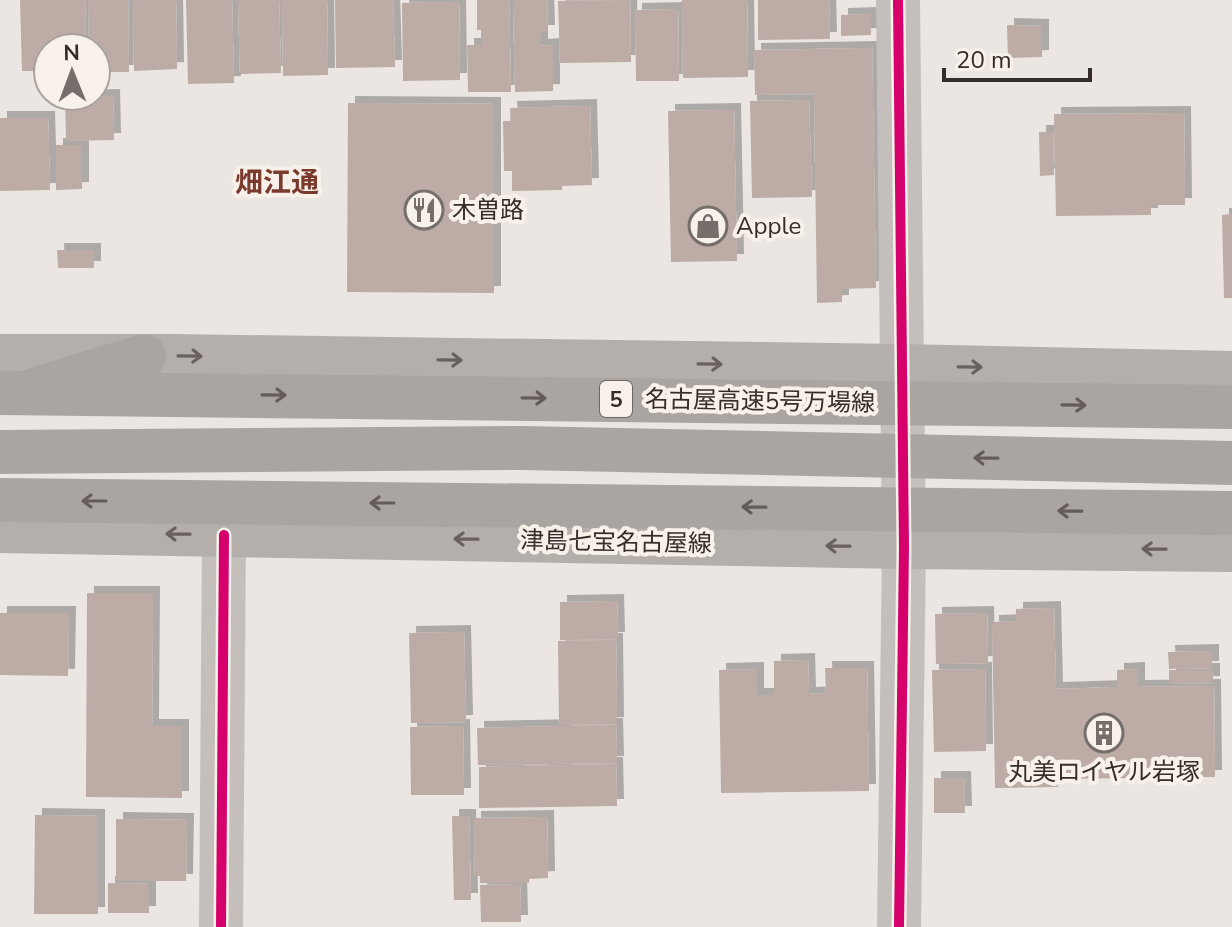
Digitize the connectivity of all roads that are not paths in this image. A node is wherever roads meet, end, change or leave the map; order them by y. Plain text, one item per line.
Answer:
1 (898, 0) edge
2 (0, 356) edge
3 (144, 356) junction
4 (902, 366) junction
5 (1232, 373) edge
6 (0, 393) edge
7 (0, 400) edge
8 (1232, 407) edge
9 (0, 452) edge
10 (1232, 463) edge
11 (0, 500) edge
12 (1232, 513) edge
13 (0, 531) edge
14 (224, 535) junction
15 (904, 547) junction
16 (1232, 550) edge
17 (221, 927) edge
18 (899, 927) edge

1 - 4 street
2 - 3 main road
3 -> 4 main road
3 - 7 highway
4 -> 5 main road
4 - 15 street
6 -> 8 highway, 名古屋高速5号万場線 / 5, bridge
10 -> 9 highway, bridge
12 -> 11 highway, bridge
14 -> 13 main road, 津島七宝名古屋線
15 -> 14 main road, 津島七宝名古屋線
14 - 17 street
16 -> 15 main road, 津島七宝名古屋線
15 - 18 street

